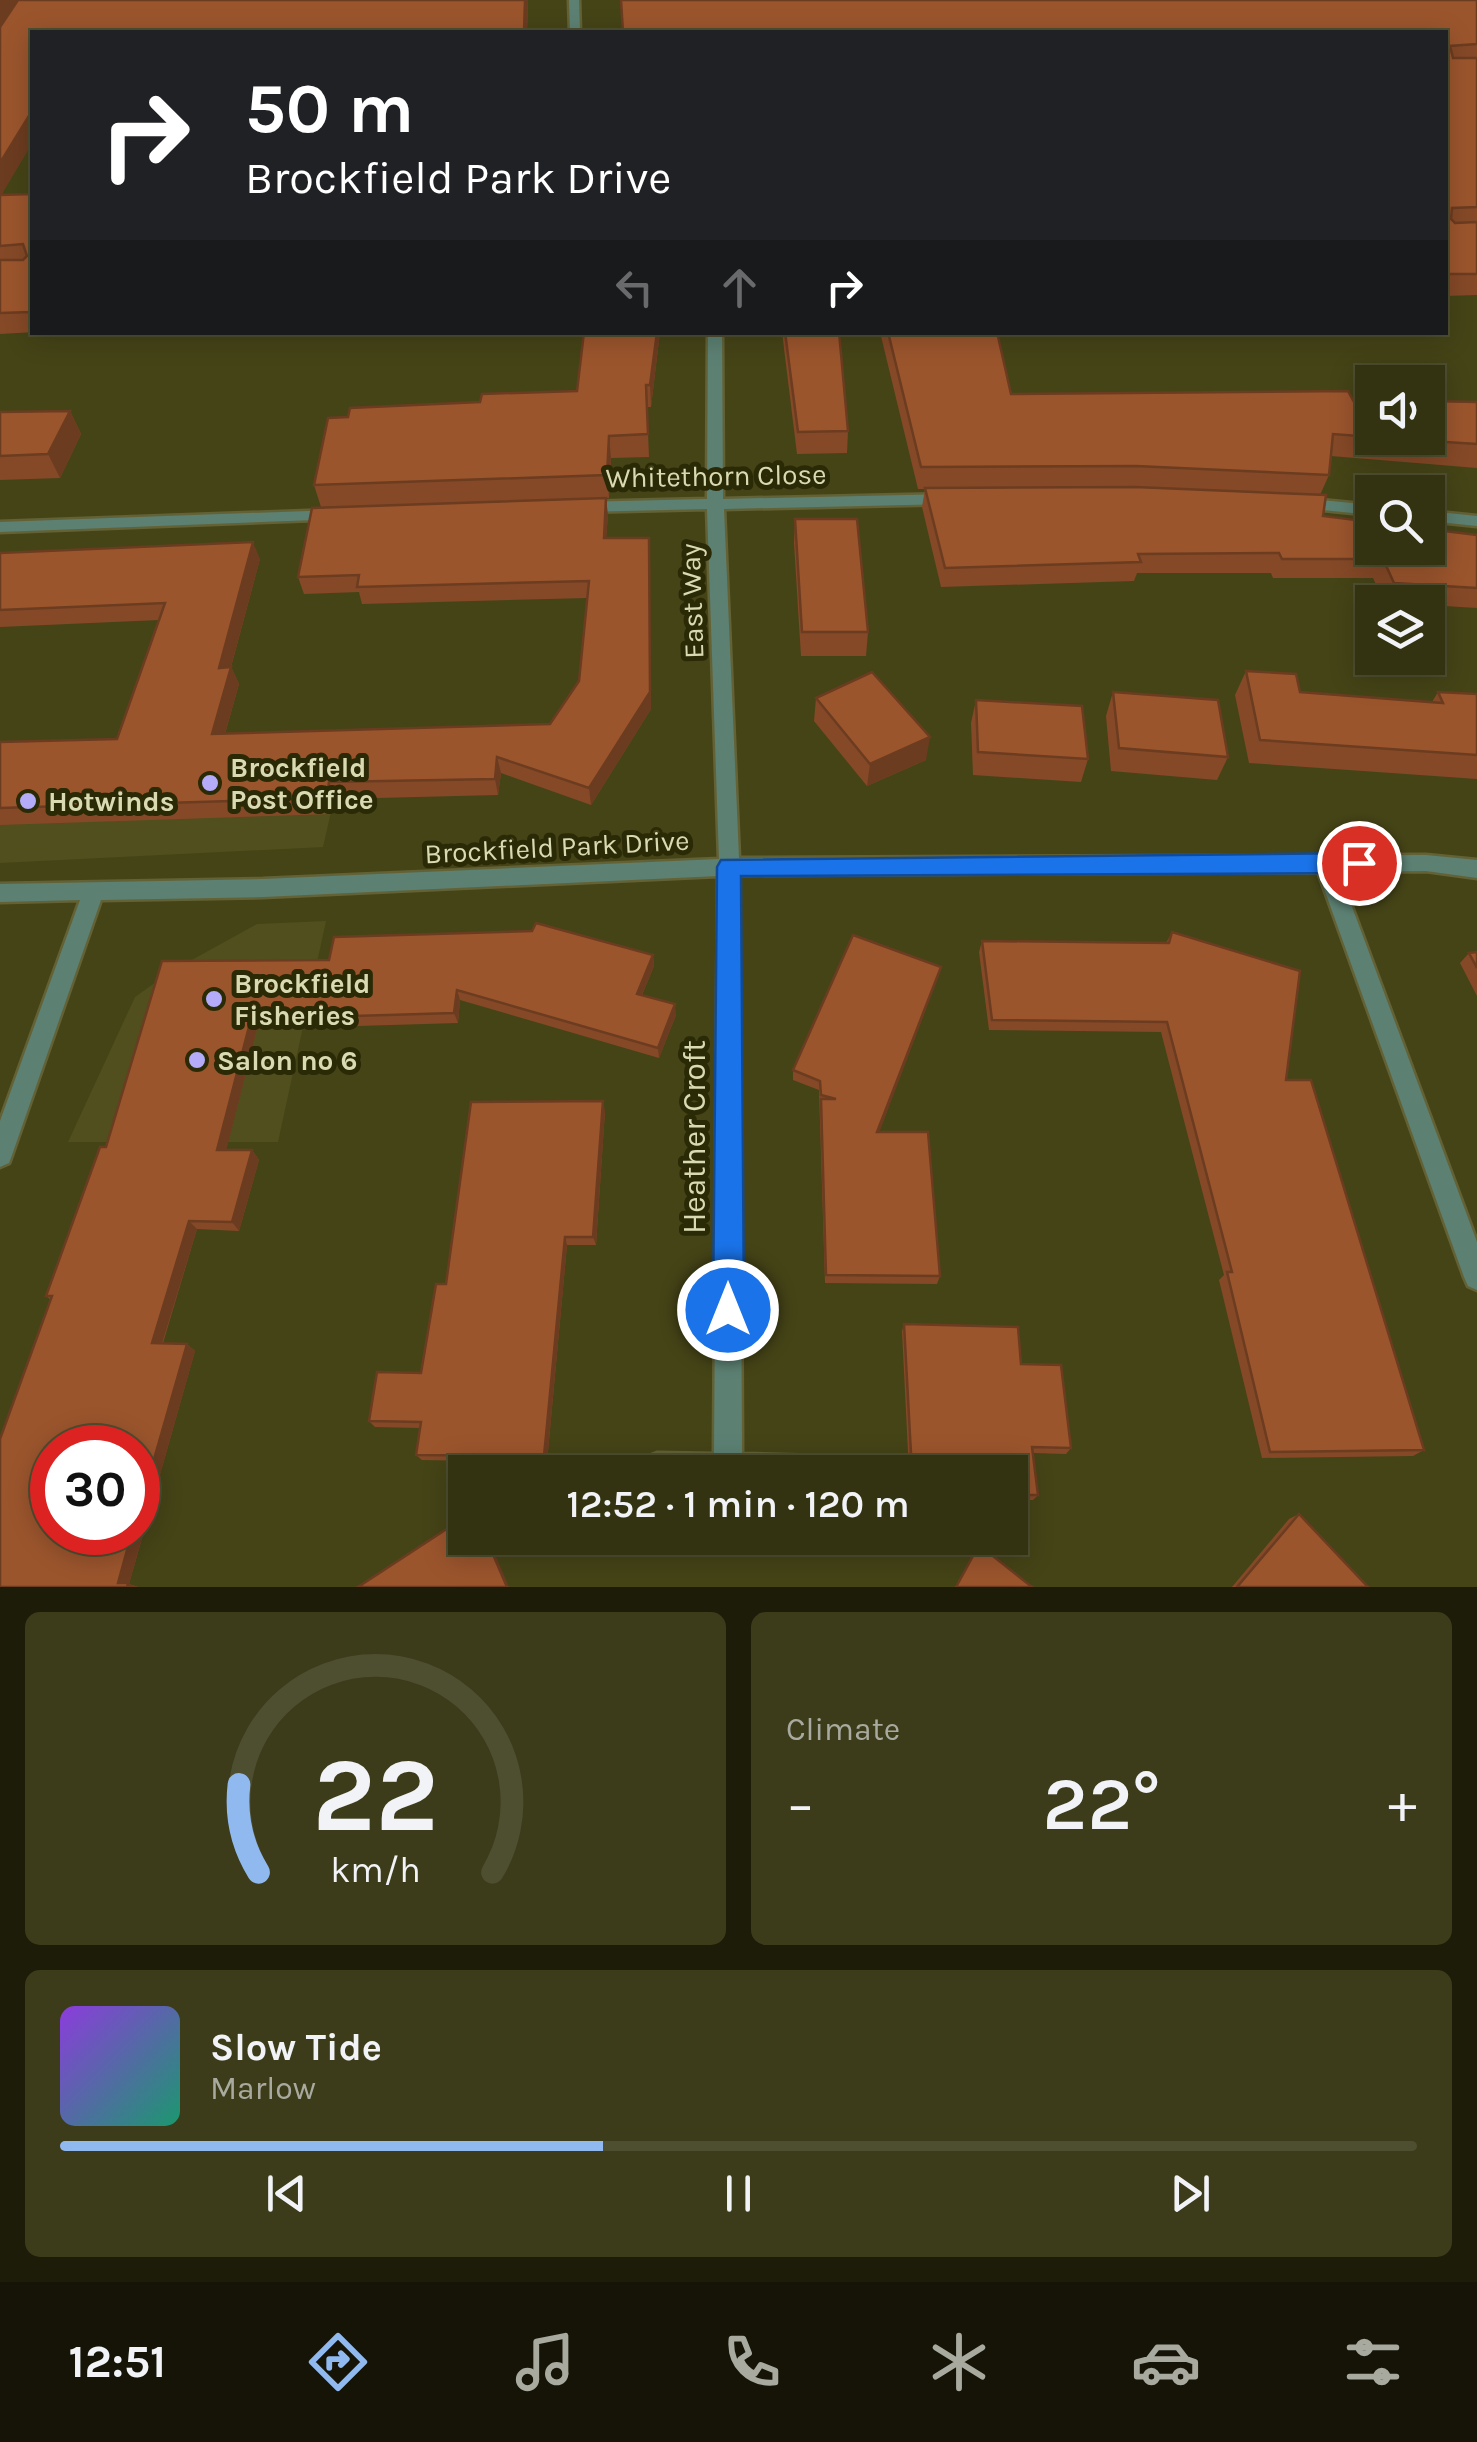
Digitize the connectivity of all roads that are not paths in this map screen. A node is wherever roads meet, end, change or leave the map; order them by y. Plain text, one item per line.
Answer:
1 (574, 0) edge
2 (575, 30) edge
3 (714, 335) edge
4 (966, 498) edge
5 (716, 502) junction
6 (1287, 502) edge
7 (556, 508) edge
8 (1355, 508) edge
9 (357, 514) edge
10 (1445, 518) edge
11 (1477, 522) edge
12 (0, 527) edge
13 (1326, 863) junction
14 (729, 867) junction
15 (1477, 869) edge
16 (0, 893) edge
17 (93, 893) junction
18 (0, 1155) edge
19 (1477, 1276) edge
20 (728, 1455) edge

1 - 2 street
3 - 5 street, East Way
4 - 5 street, Whitethorn Close
5 - 7 street, Whitethorn Close
5 - 14 street, East Way
6 - 8 street
9 - 12 street
10 - 11 street
13 - 14 street, Brockfield Park Drive
13 - 15 street, Brockfield Park Drive
13 - 19 street
14 - 17 street, Brockfield Park Drive
14 - 20 street, Heather Croft
16 - 17 street, Brockfield Park Drive
17 - 18 street

